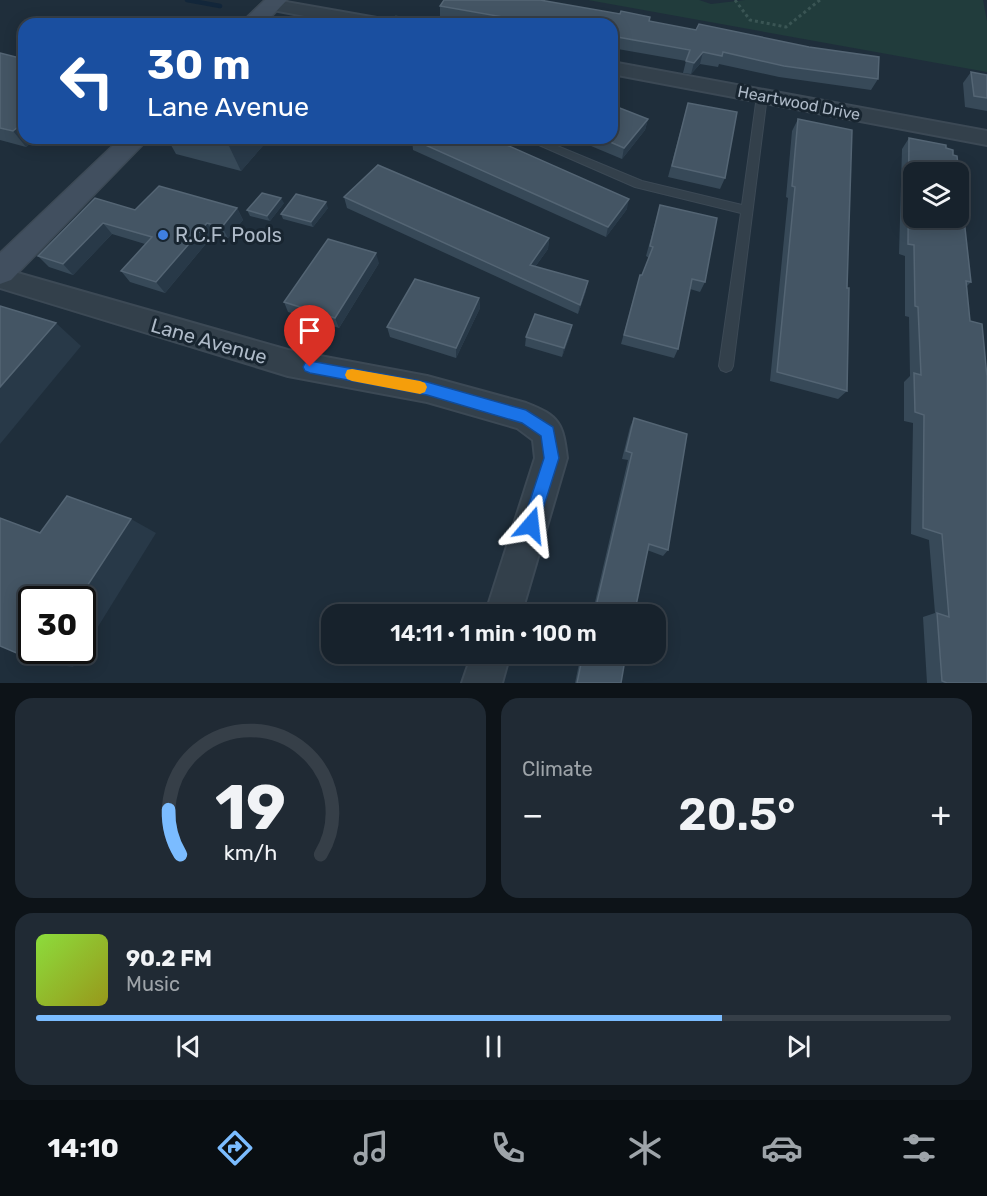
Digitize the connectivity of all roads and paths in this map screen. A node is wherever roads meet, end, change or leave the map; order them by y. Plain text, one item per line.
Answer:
1 (735, 0) edge
2 (820, 0) edge
3 (275, 2) edge
4 (258, 18) edge
5 (349, 18) edge
6 (618, 69) edge
7 (762, 96) junction
8 (987, 138) edge
9 (130, 144) edge
10 (543, 144) edge
11 (747, 210) junction
12 (0, 272) edge
13 (0, 278) edge
14 (726, 366) dead end
15 (506, 604) edge
16 (488, 664) edge
17 (482, 683) edge

1 - 2 path
3 - 4 main road
3 - 5 street
6 - 7 street, Heartwood Drive
7 - 8 street, Heartwood Drive
7 - 11 lane
9 - 12 main road
10 - 11 lane
11 - 14 lane
13 - 15 street, Lane Avenue
16 - 17 street

